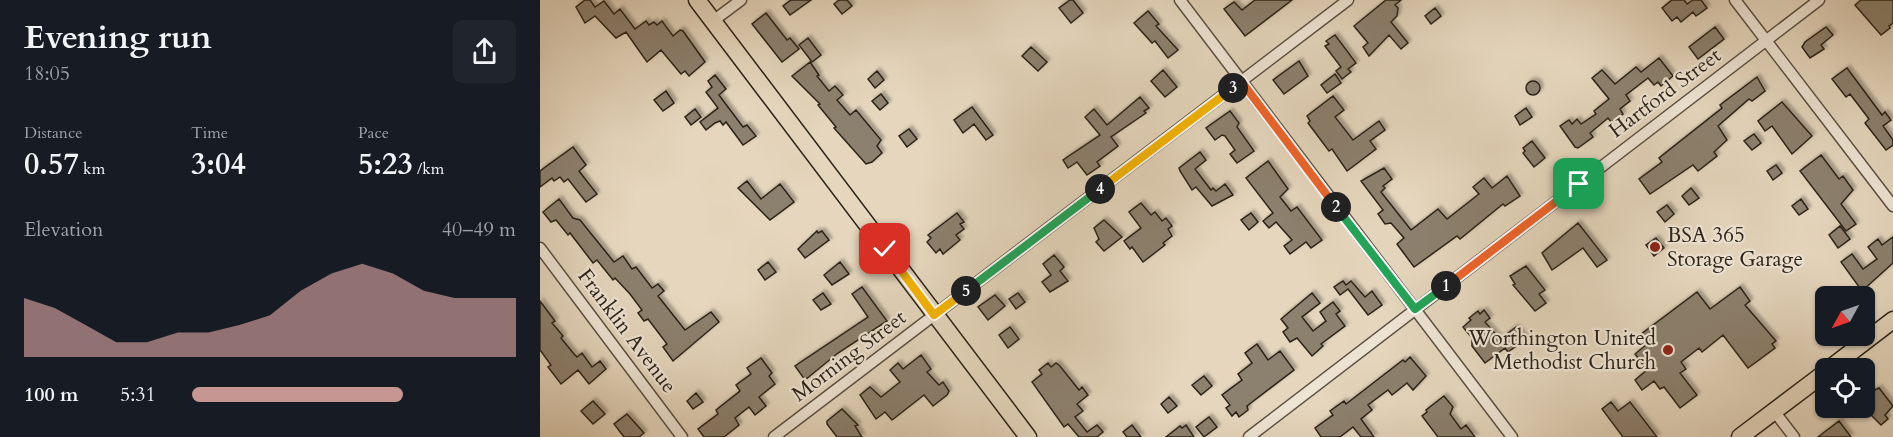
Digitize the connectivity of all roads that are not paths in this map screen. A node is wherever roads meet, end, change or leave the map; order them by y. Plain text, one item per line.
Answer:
1 (697, 0) edge
2 (741, 0) edge
3 (1179, 0) edge
4 (1348, 0) edge
5 (1735, 0) edge
6 (1819, 0) edge
7 (713, 21) junction
8 (1766, 40) junction
9 (1241, 81) junction
10 (1893, 206) edge
11 (540, 248) edge
12 (1415, 309) junction
13 (934, 315) junction
14 (1893, 320) edge
15 (1843, 358) edge
16 (1815, 380) edge
17 (1774, 411) junction
18 (682, 437) edge
19 (774, 437) edge
20 (1028, 437) edge
21 (1249, 437) edge
22 (1512, 437) edge
23 (1740, 437) edge
24 (1794, 437) edge

1 - 7 main road
2 - 7 street
3 - 9 street
4 - 9 street, Morning Street
5 - 8 street
6 - 8 street, Hartford Street
7 - 13 main road
8 - 10 street
8 - 12 street, Hartford Street
9 - 12 street
9 - 13 street, Morning Street
11 - 18 street, Franklin Avenue
12 - 21 street, Hartford Street
12 - 22 street
13 - 19 street, Morning Street
13 - 20 main road
14 - 15 main road
16 - 17 main road
17 - 23 main road
17 - 24 street

